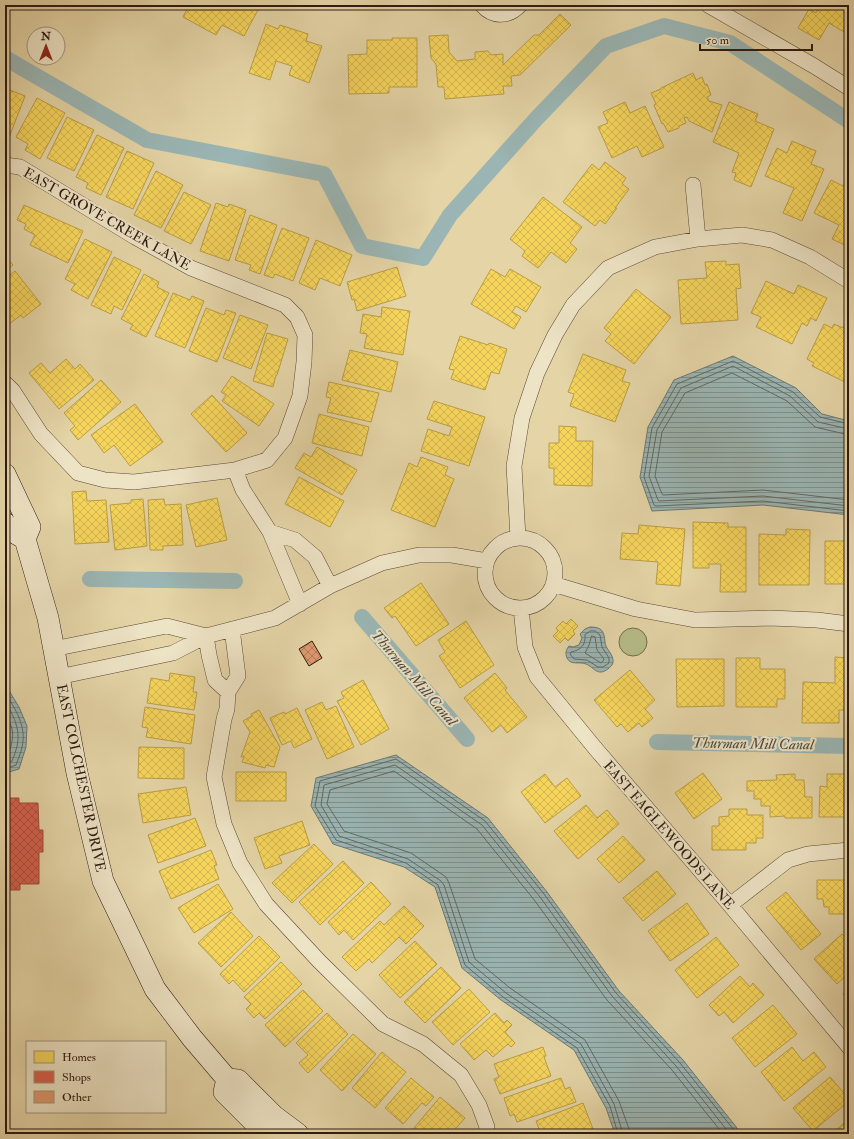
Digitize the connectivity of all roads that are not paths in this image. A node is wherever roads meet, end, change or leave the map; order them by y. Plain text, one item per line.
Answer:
1 (482, 5) edge
2 (520, 5) edge
3 (708, 5) edge
4 (849, 88) edge
5 (5, 165) edge
6 (693, 185) dead end
7 (698, 239) junction
8 (849, 280) edge
9 (5, 383) edge
10 (235, 470) junction
11 (5, 474) edge
12 (5, 523) edge
13 (270, 532) junction
14 (518, 538) junction
15 (25, 539) junction
16 (487, 561) junction
17 (553, 584) junction
18 (330, 586) junction
19 (300, 604) junction
20 (521, 608) junction
21 (849, 624) edge
22 (232, 629) junction
23 (206, 636) junction
24 (53, 649) junction
25 (58, 677) junction
26 (228, 692) junction
27 (849, 850) edge
28 (730, 905) junction
29 (849, 1047) edge
30 (227, 1079) junction
31 (267, 1134) edge
32 (298, 1134) edge
33 (486, 1134) edge

1 - 2 street
3 - 4 street
5 - 10 street, EAST GROVE CREEK LANE
6 - 7 street
7 - 8 street
7 - 14 street
9 - 10 street
10 - 13 street
11 - 15 street, EAST COLCHESTER DRIVE
12 - 15 street
13 - 18 street
13 - 19 street
14 - 16 street
14 - 17 street
15 - 24 street, EAST COLCHESTER DRIVE
16 - 18 street
16 - 20 street
17 - 20 street
17 - 21 street
18 - 19 street
19 - 22 street
20 - 28 street, EAST EAGLEWOODS LANE
22 - 23 street
22 - 26 street
23 - 24 street
23 - 25 street
23 - 26 street
24 - 25 street, EAST COLCHESTER DRIVE
25 - 30 street, EAST COLCHESTER DRIVE
26 - 33 street
27 - 28 street
28 - 29 street, EAST EAGLEWOODS LANE
30 - 31 street
30 - 32 street, EAST COLCHESTER DRIVE

